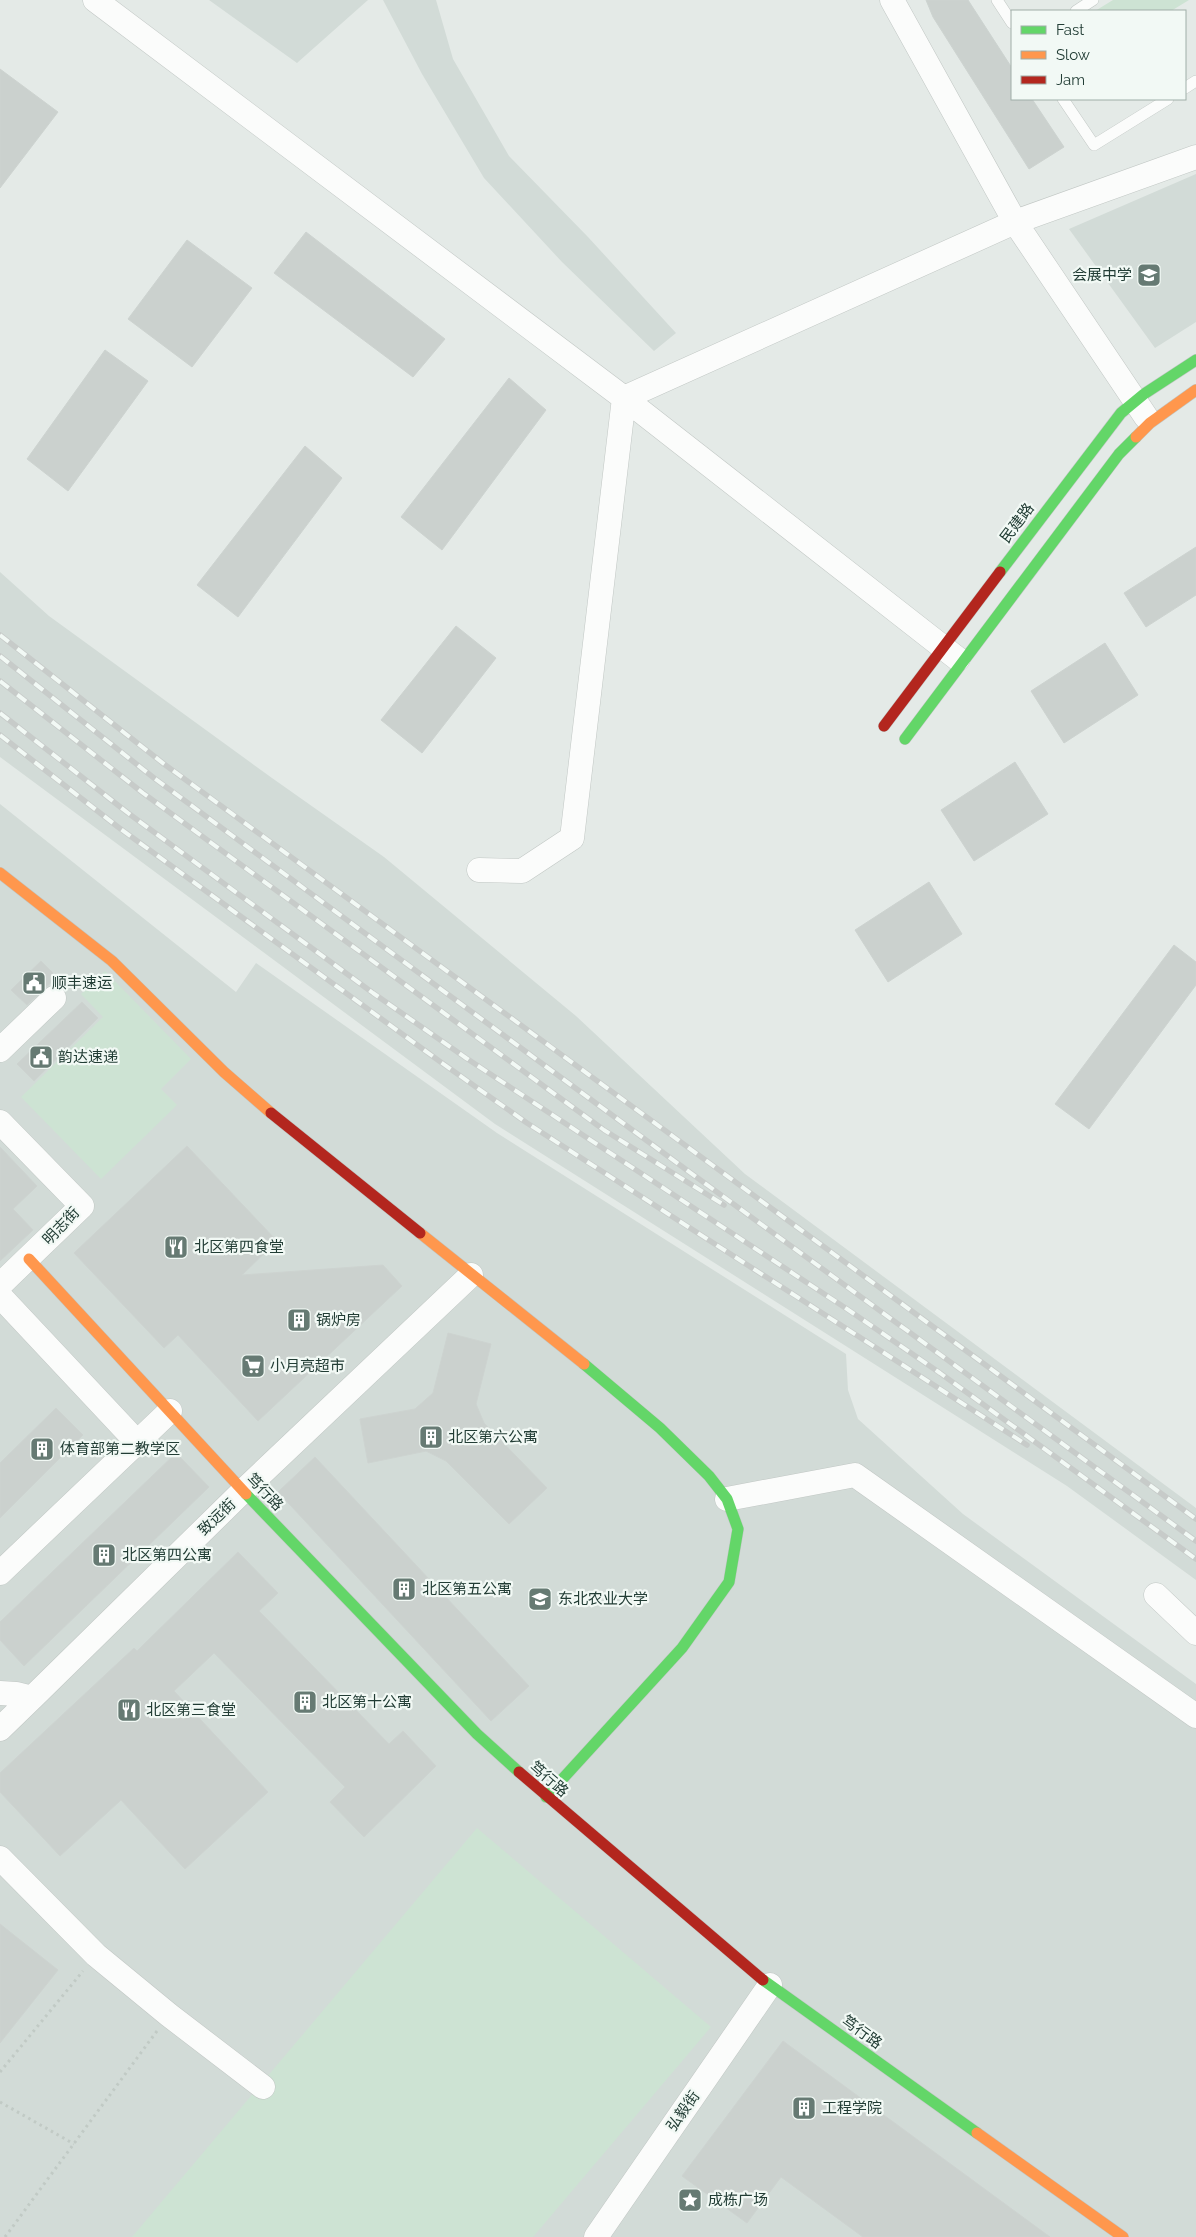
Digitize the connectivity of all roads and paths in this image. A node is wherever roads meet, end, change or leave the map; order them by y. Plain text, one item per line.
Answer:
1 (95, 0) edge
2 (892, 0) edge
3 (997, 0) edge
4 (1093, 0) edge
5 (1078, 10) edge
6 (1011, 21) edge
7 (1064, 100) edge
8 (1166, 100) edge
9 (1196, 156) edge
10 (1015, 222) junction
11 (1196, 360) edge
12 (1196, 390) edge
13 (624, 398) junction
14 (1136, 402) junction
15 (1150, 423) junction
16 (943, 648) junction
17 (963, 663) junction
18 (884, 726) dead end
19 (905, 739) dead end
20 (479, 870) dead end
21 (0, 873) edge
22 (112, 961) junction
23 (54, 998) joint
24 (0, 1050) edge
25 (0, 1122) edge
26 (28, 1260) junction
27 (471, 1275) junction
28 (0, 1286) edge
29 (0, 1296) edge
30 (170, 1411) junction
31 (136, 1441) junction
32 (243, 1490) junction
33 (727, 1499) junction
34 (0, 1573) edge
35 (1156, 1595) dead end
36 (1196, 1633) edge
37 (0, 1694) edge
38 (32, 1698) junction
39 (1196, 1716) edge
40 (0, 1729) edge
41 (546, 1797) junction
42 (0, 1858) edge
43 (96, 1955) junction
44 (770, 1985) junction
45 (170, 2015) junction
46 (0, 2072) edge
47 (263, 2087) dead end
48 (0, 2102) edge
49 (74, 2144) junction
50 (5, 2237) edge
51 (596, 2237) edge
52 (1123, 2237) edge

1 - 13 street
2 - 10 street
3 - 6 lane
4 - 5 lane
7 - 8 lane
9 - 10 street
10 - 13 street
10 - 14 street
11 - 14 street, 民建路
12 - 15 street
13 - 16 street
13 - 20 street
14 - 15 street
14 - 16 street, 民建路
15 - 17 street
16 - 17 street
16 - 18 street, 民建路
17 - 19 street
21 - 22 street
22 - 23 path
22 - 27 street
23 - 24 street
25 - 26 street, 明志街
26 - 28 street, 明志街
26 - 30 street, 笃行路
27 - 32 street, 致远街
27 - 33 street
29 - 31 street
30 - 31 street
30 - 32 street, 笃行路
31 - 34 street
32 - 38 street, 致远街
32 - 41 street, 笃行路
33 - 39 street
33 - 41 street
35 - 36 street
37 - 38 street
38 - 40 street, 致远街
41 - 44 street, 笃行路
42 - 43 street
43 - 45 street
43 - 46 path
44 - 51 street, 弘毅街
44 - 52 street, 笃行路
45 - 47 street
45 - 49 path
48 - 49 path
49 - 50 path

